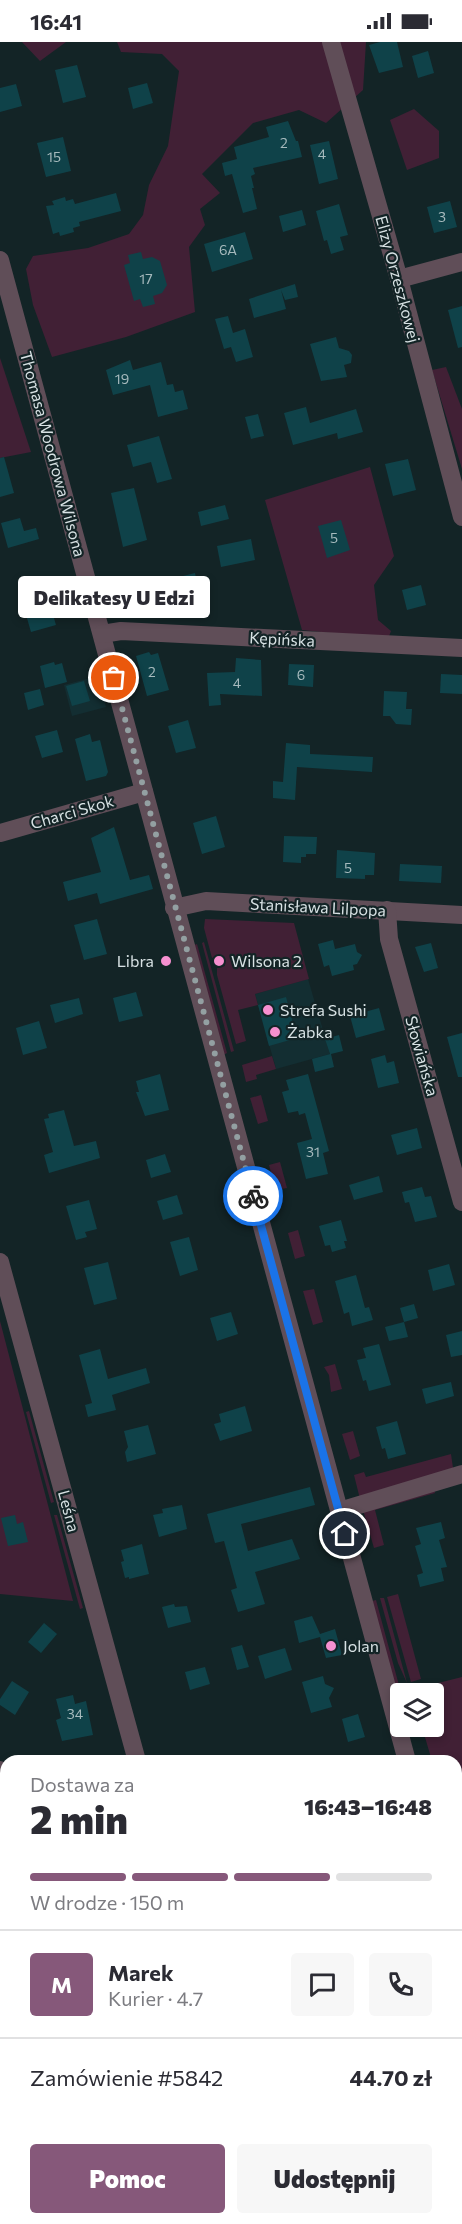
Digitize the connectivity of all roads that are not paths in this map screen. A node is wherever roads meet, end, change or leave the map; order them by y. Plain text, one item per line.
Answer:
1 (331, 42) edge
2 (0, 260) edge
3 (462, 262) edge
4 (399, 279) junction
5 (462, 517) edge
6 (102, 634) junction
7 (462, 648) edge
8 (144, 792) junction
9 (0, 833) edge
10 (174, 908) junction
11 (387, 910) junction
12 (462, 915) edge
13 (462, 1202) edge
14 (0, 1262) edge
15 (462, 1474) edge
16 (339, 1511) junction
17 (135, 1755) edge
18 (405, 1755) edge

1 - 4 street, Elizy Orzeszkowej
2 - 6 street, Thomasa Woodrowa Wilsona
3 - 4 street
4 - 5 street, Elizy Orzeszkowej
6 - 7 street, Kępińska
6 - 8 street, Thomasa Woodrowa Wilsona
8 - 9 street, Charci Skok
8 - 10 street, Thomasa Woodrowa Wilsona
10 - 11 street, Stanisława Lilpopa
10 - 16 street, Thomasa Woodrowa Wilsona
11 - 12 street, Stanisława Lilpopa
11 - 13 street, Słowiańska
14 - 17 street, Leśna
15 - 16 street
16 - 18 street, Thomasa Woodrowa Wilsona

